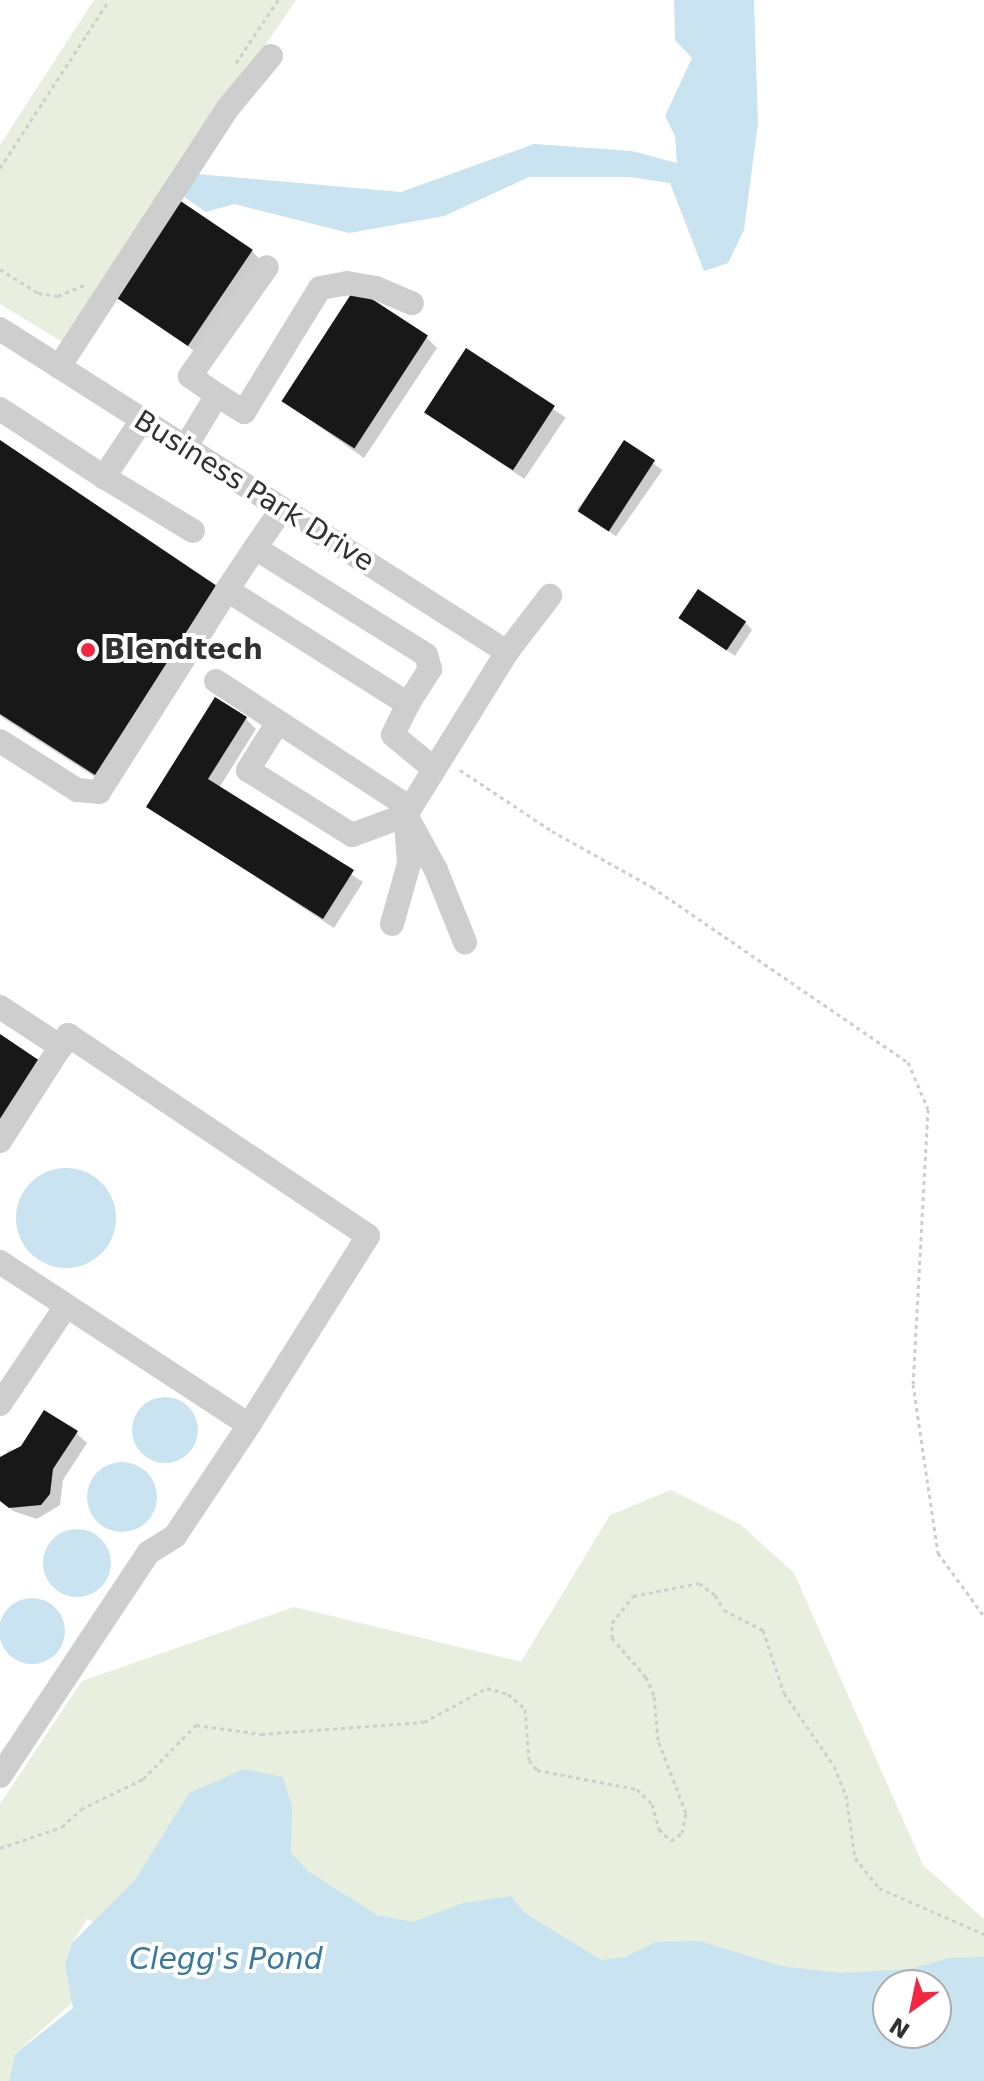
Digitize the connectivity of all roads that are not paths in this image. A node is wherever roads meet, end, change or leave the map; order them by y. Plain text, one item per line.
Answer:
1 (271, 56) dead end
2 (267, 267) dead end
3 (412, 303) dead end
4 (0, 329) edge
5 (59, 367) junction
6 (217, 395) junction
7 (0, 409) edge
8 (142, 420) junction
9 (185, 448) junction
10 (104, 477) junction
11 (282, 509) junction
12 (193, 531) dead end
13 (255, 548) junction
14 (227, 590) junction
15 (550, 596) dead end
16 (507, 652) junction
17 (216, 681) dead end
18 (408, 704) junction
19 (278, 722) junction
20 (0, 741) edge
21 (438, 763) junction
22 (408, 812) junction
23 (392, 924) dead end
24 (465, 942) dead end
25 (0, 1007) edge
26 (61, 1047) junction
27 (0, 1141) edge
28 (0, 1262) edge
29 (66, 1306) junction
30 (0, 1404) edge
31 (249, 1425) junction
32 (0, 1776) edge

1 - 5 street
2 - 6 street
3 - 6 street
4 - 5 street, Business Park Drive
5 - 8 street, Business Park Drive
6 - 9 street
7 - 10 street
8 - 9 street, Business Park Drive
8 - 10 street
9 - 11 street, Business Park Drive
10 - 12 street
11 - 13 street
11 - 16 street, Business Park Drive
13 - 14 street
13 - 18 street
14 - 18 street
14 - 20 street
15 - 16 street
16 - 21 street
17 - 19 street
18 - 21 street
19 - 22 street
19 - 22 street
21 - 22 street
22 - 23 street
22 - 24 street
25 - 26 street
26 - 27 street
26 - 31 street
28 - 29 street
29 - 30 street
29 - 31 street
31 - 32 street

